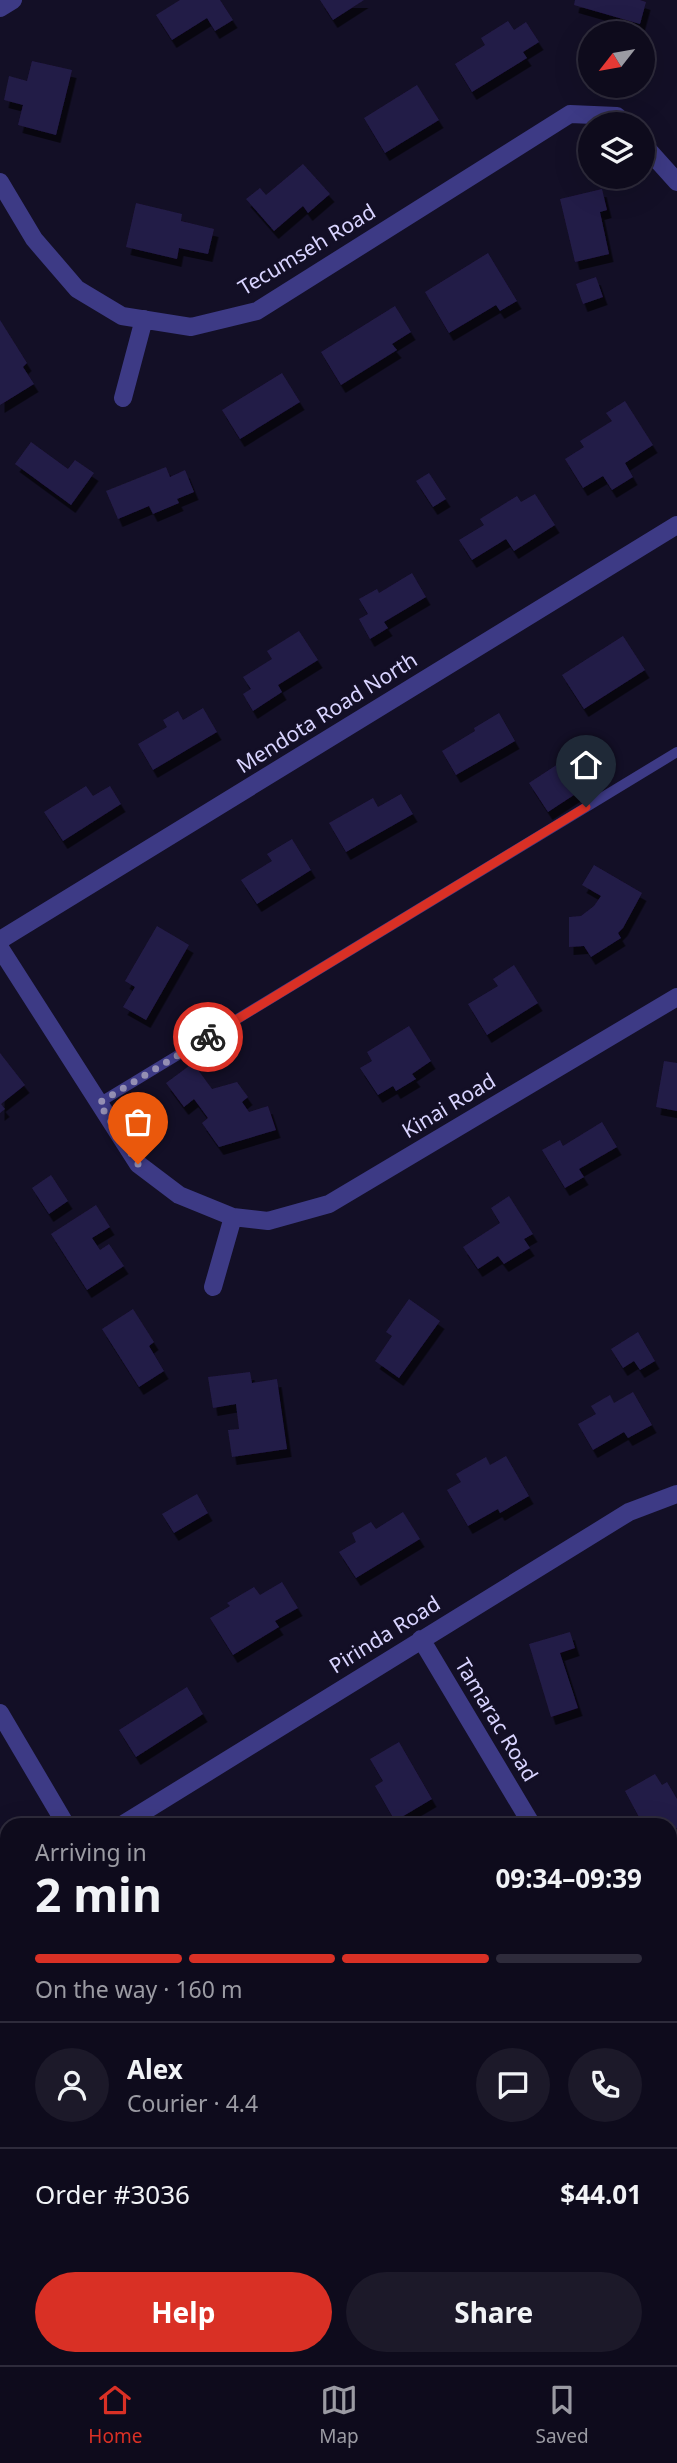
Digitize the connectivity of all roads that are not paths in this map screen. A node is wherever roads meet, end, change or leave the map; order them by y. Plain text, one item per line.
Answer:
1 (13, 0) edge
2 (0, 8) edge
3 (578, 114) edge
4 (655, 158) edge
5 (0, 182) edge
6 (677, 182) edge
7 (144, 319) junction
8 (123, 398) dead end
9 (677, 524) edge
10 (677, 752) edge
11 (0, 940) edge
12 (0, 948) edge
13 (677, 997) edge
14 (99, 1103) junction
15 (233, 1217) junction
16 (213, 1287) dead end
17 (677, 1494) edge
18 (421, 1639) junction
19 (0, 1713) edge
20 (62, 1818) edge
21 (133, 1818) edge
22 (528, 1818) edge

1 - 2 street
3 - 7 street, Tecumseh Road
4 - 6 street
5 - 7 street, Tecumseh Road
7 - 8 street
9 - 11 street, Mendota Road North
10 - 14 lane
12 - 14 street, Kinai Road
13 - 15 street, Kinai Road
14 - 15 street, Kinai Road
15 - 16 street
17 - 18 street, Pirinda Road
18 - 21 street, Pirinda Road
18 - 22 street, Tamarac Road
19 - 20 street

